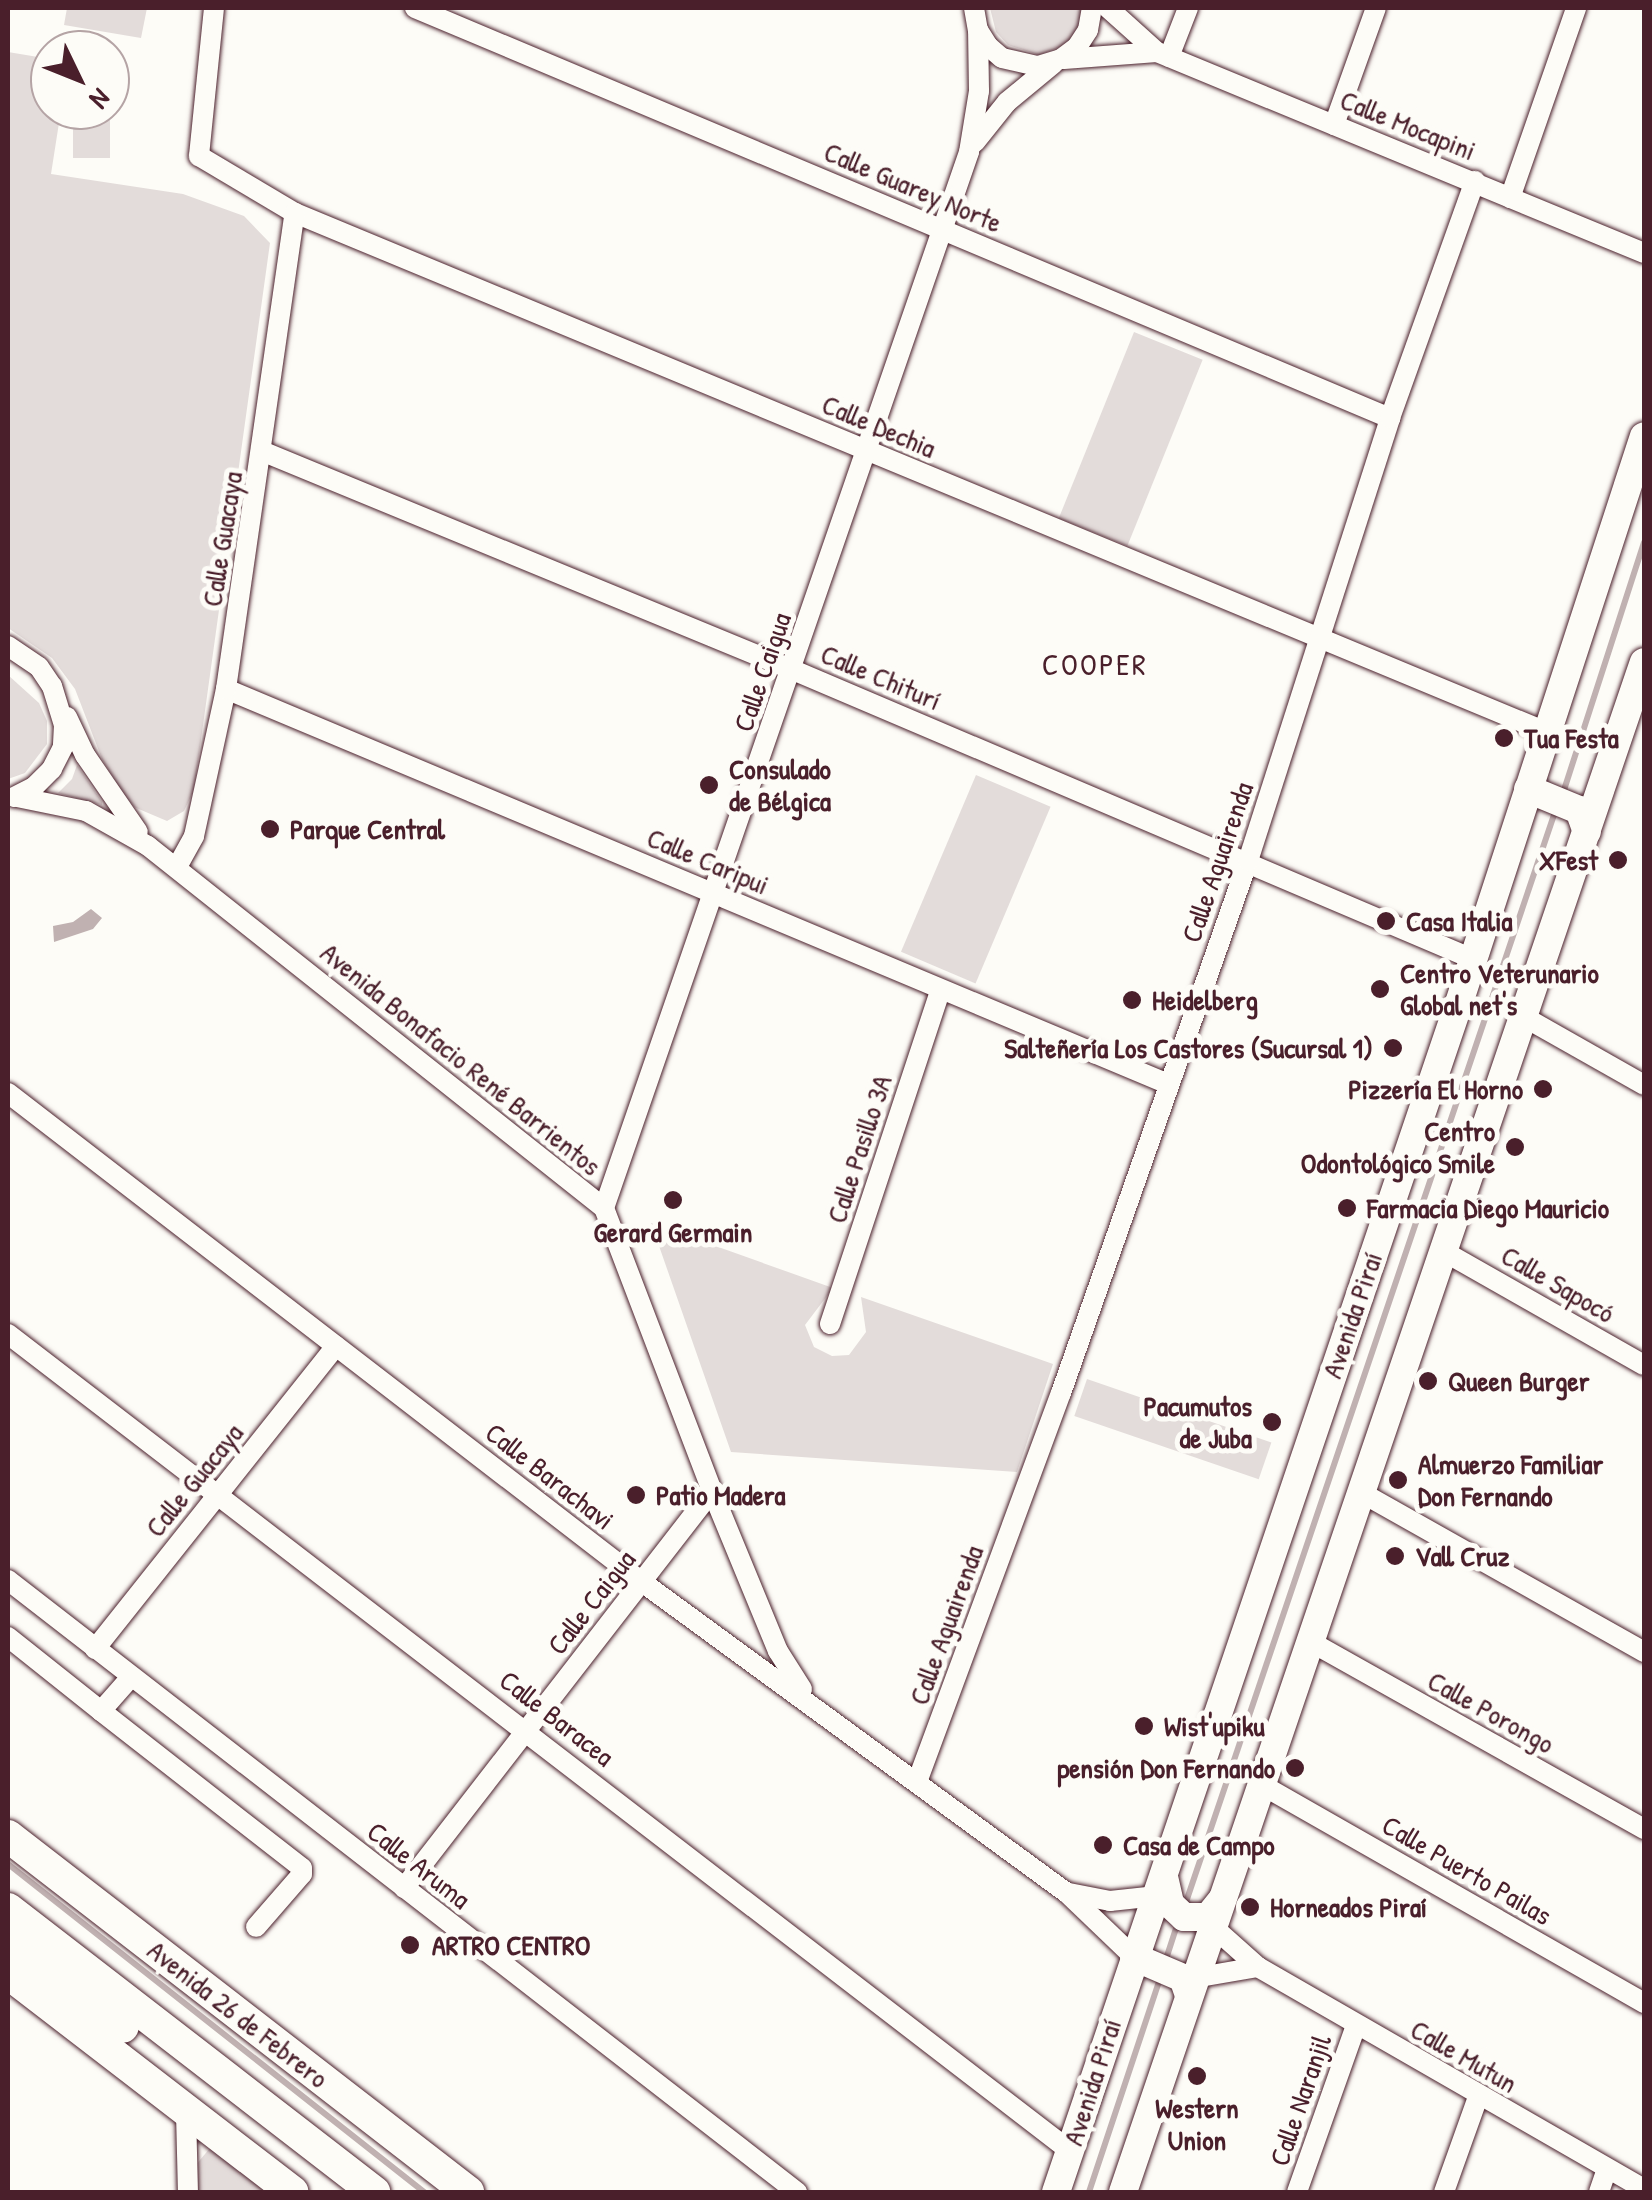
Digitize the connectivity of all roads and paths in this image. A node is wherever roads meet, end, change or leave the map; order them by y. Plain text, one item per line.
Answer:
1 (214, 8) edge
2 (416, 8) edge
3 (1092, 8) edge
4 (1108, 8) edge
5 (1188, 8) edge
6 (1376, 8) edge
7 (1576, 8) edge
8 (973, 17) edge
9 (1163, 54) junction
10 (1059, 60) junction
11 (1334, 125) junction
12 (969, 152) junction
13 (1475, 182) junction
14 (1510, 198) junction
15 (296, 213) junction
16 (943, 230) junction
17 (1643, 249) edge
18 (1390, 418) junction
19 (1644, 436) edge
20 (865, 450) junction
21 (264, 452) junction
22 (1320, 640) junction
23 (8, 646) edge
24 (1644, 662) edge
25 (793, 670) junction
26 (226, 689) junction
27 (61, 705) junction
28 (1546, 732) junction
29 (1547, 796) junction
30 (12, 798) edge
31 (1588, 832) junction
32 (148, 846) junction
33 (1248, 861) junction
34 (177, 867) junction
35 (714, 893) junction
36 (1474, 960) junction
37 (940, 992) junction
38 (1524, 1017) junction
39 (1168, 1084) junction
40 (1644, 1085) edge
41 (8, 1093) edge
42 (604, 1208) junction
43 (1444, 1251) junction
44 (830, 1324) dead end
45 (8, 1334) edge
46 (336, 1346) junction
47 (1644, 1366) edge
48 (712, 1492) junction
49 (218, 1493) junction
50 (1362, 1493) junction
51 (8, 1580) edge
52 (642, 1582) junction
53 (8, 1637) edge
54 (1311, 1642) junction
55 (95, 1649) junction
56 (1644, 1652) edge
57 (131, 1677) junction
58 (809, 1700) junction
59 (102, 1711) junction
60 (527, 1730) junction
61 (917, 1782) junction
62 (1262, 1785) junction
63 (1644, 1829) edge
64 (8, 1836) edge
65 (1160, 1886) junction
66 (404, 1888) junction
67 (1068, 1892) junction
68 (1222, 1900) junction
69 (8, 1908) edge
70 (1212, 1926) junction
71 (256, 1927) dead end
72 (8, 1938) edge
73 (1134, 1957) junction
74 (1258, 1968) junction
75 (8, 1973) edge
76 (1192, 1986) junction
77 (1123, 1989) junction
78 (1644, 2003) edge
79 (1356, 2025) junction
80 (1478, 2097) junction
81 (186, 2112) junction
82 (1070, 2151) junction
83 (1608, 2170) junction
84 (1644, 2189) edge
85 (337, 2191) edge
86 (188, 2192) edge
87 (292, 2192) edge
88 (374, 2192) edge
89 (468, 2192) edge
90 (797, 2192) edge
91 (1056, 2192) edge
92 (1123, 2192) edge
93 (1297, 2192) edge
94 (1444, 2192) edge
95 (1599, 2192) edge

1 - 15 street, Calle Dechia
2 - 16 street, Calle Guarey Norte
3 - 10 street, Calle Caigua
4 - 9 street, Calle Mocapini
5 - 9 street
6 - 11 street
7 - 14 street
8 - 10 street, Calle Mocapini
8 - 12 street, Calle Caigua
9 - 10 street, Calle Mocapini
9 - 11 street, Calle Mocapini
10 - 12 street, Calle Caigua
11 - 13 street, Calle Mocapini
12 - 16 street, Calle Caigua
13 - 14 street, Calle Mocapini
13 - 18 street, Calle Aguairenda
14 - 17 street, Calle Mocapini
15 - 20 street, Calle Dechia
15 - 21 street, Calle Guacaya
16 - 18 street, Calle Guarey Norte
16 - 20 street, Calle Caigua
18 - 22 street, Calle Aguairenda
19 - 28 main road, Avenida Piraí
20 - 22 street, Calle Dechia
20 - 25 street, Calle Caigua
21 - 25 street, Calle Chiturí
21 - 26 street, Calle Guacaya
22 - 28 street, Calle Dechia
22 - 33 street, Calle Aguairenda
23 - 27 street, Avenida Bonafacio René Barrientos
24 - 31 main road
25 - 33 street, Calle Chiturí
25 - 35 street, Calle Caigua
26 - 34 street, Calle Guacaya
26 - 35 street, Calle Caripui
27 - 30 street
27 - 32 street, Avenida Bonafacio René Barrientos
28 - 29 main road, Avenida Piraí
29 - 31 main road
29 - 36 main road, Avenida Piraí
30 - 32 street, Avenida Bonafacio René Barrientos
31 - 38 main road
32 - 34 street, Avenida Bonafacio René Barrientos
33 - 36 street, Calle Chiturí
33 - 39 street, Calle Aguairenda
34 - 42 street, Avenida Bonafacio René Barrientos
35 - 37 street, Calle Caripui
35 - 42 street, Calle Caigua
36 - 65 main road, Avenida Piraí
37 - 39 street, Calle Caripui
37 - 44 street, Calle Pasillo 3A
38 - 40 street
38 - 43 main road
39 - 61 street, Calle Aguairenda
41 - 46 street, Calle Barachavi
42 - 48 street, Avenida Bonafacio René Barrientos
43 - 47 street, Calle Sapocó
43 - 50 main road
45 - 49 street, Calle Baracea
46 - 49 street, Calle Guacaya
46 - 52 street, Calle Barachavi
48 - 52 street, Calle Caigua
48 - 58 street, Avenida Bonafacio René Barrientos
49 - 55 street, Calle Guacaya
49 - 60 street, Calle Baracea
50 - 54 main road
50 - 56 street
51 - 55 street, Calle Aruma
52 - 58 street, Calle Barachavi
52 - 60 street, Calle Caigua
53 - 59 street
54 - 62 main road
54 - 63 street, Calle Porongo
55 - 57 street, Calle Aruma
57 - 59 street
57 - 66 street, Calle Aruma
58 - 61 street, Calle Barachavi
59 - 71 street
60 - 66 street, Calle Caigua
60 - 82 street, Calle Baracea
61 - 67 street, Calle Barachavi
62 - 68 main road
62 - 78 street, Calle Puerto Pailas
64 - 89 main road, Avenida 26 de Febrero
65 - 67 street, Calle Barachavi
65 - 68 main road
65 - 73 main road, Avenida Piraí
66 - 90 street, Calle Aruma
67 - 73 street, Calle Barachavi
67 - 77 street, Calle Barachavi
68 - 70 main road
69 - 88 main road, Avenida 26 de Febrero
70 - 74 street, Calle Mutun
70 - 76 main road
72 - 85 main road
73 - 76 main road
73 - 77 main road, Avenida Piraí
74 - 76 street
74 - 79 street, Calle Mutun
75 - 81 main road
76 - 92 main road
77 - 82 main road, Avenida Piraí
79 - 80 street, Calle Mutun
79 - 93 street, Calle Naranjil
80 - 83 street, Calle Mutun
80 - 94 street
81 - 86 street
81 - 87 main road
82 - 91 main road, Avenida Piraí
83 - 84 street, Calle Mutun
83 - 95 street

